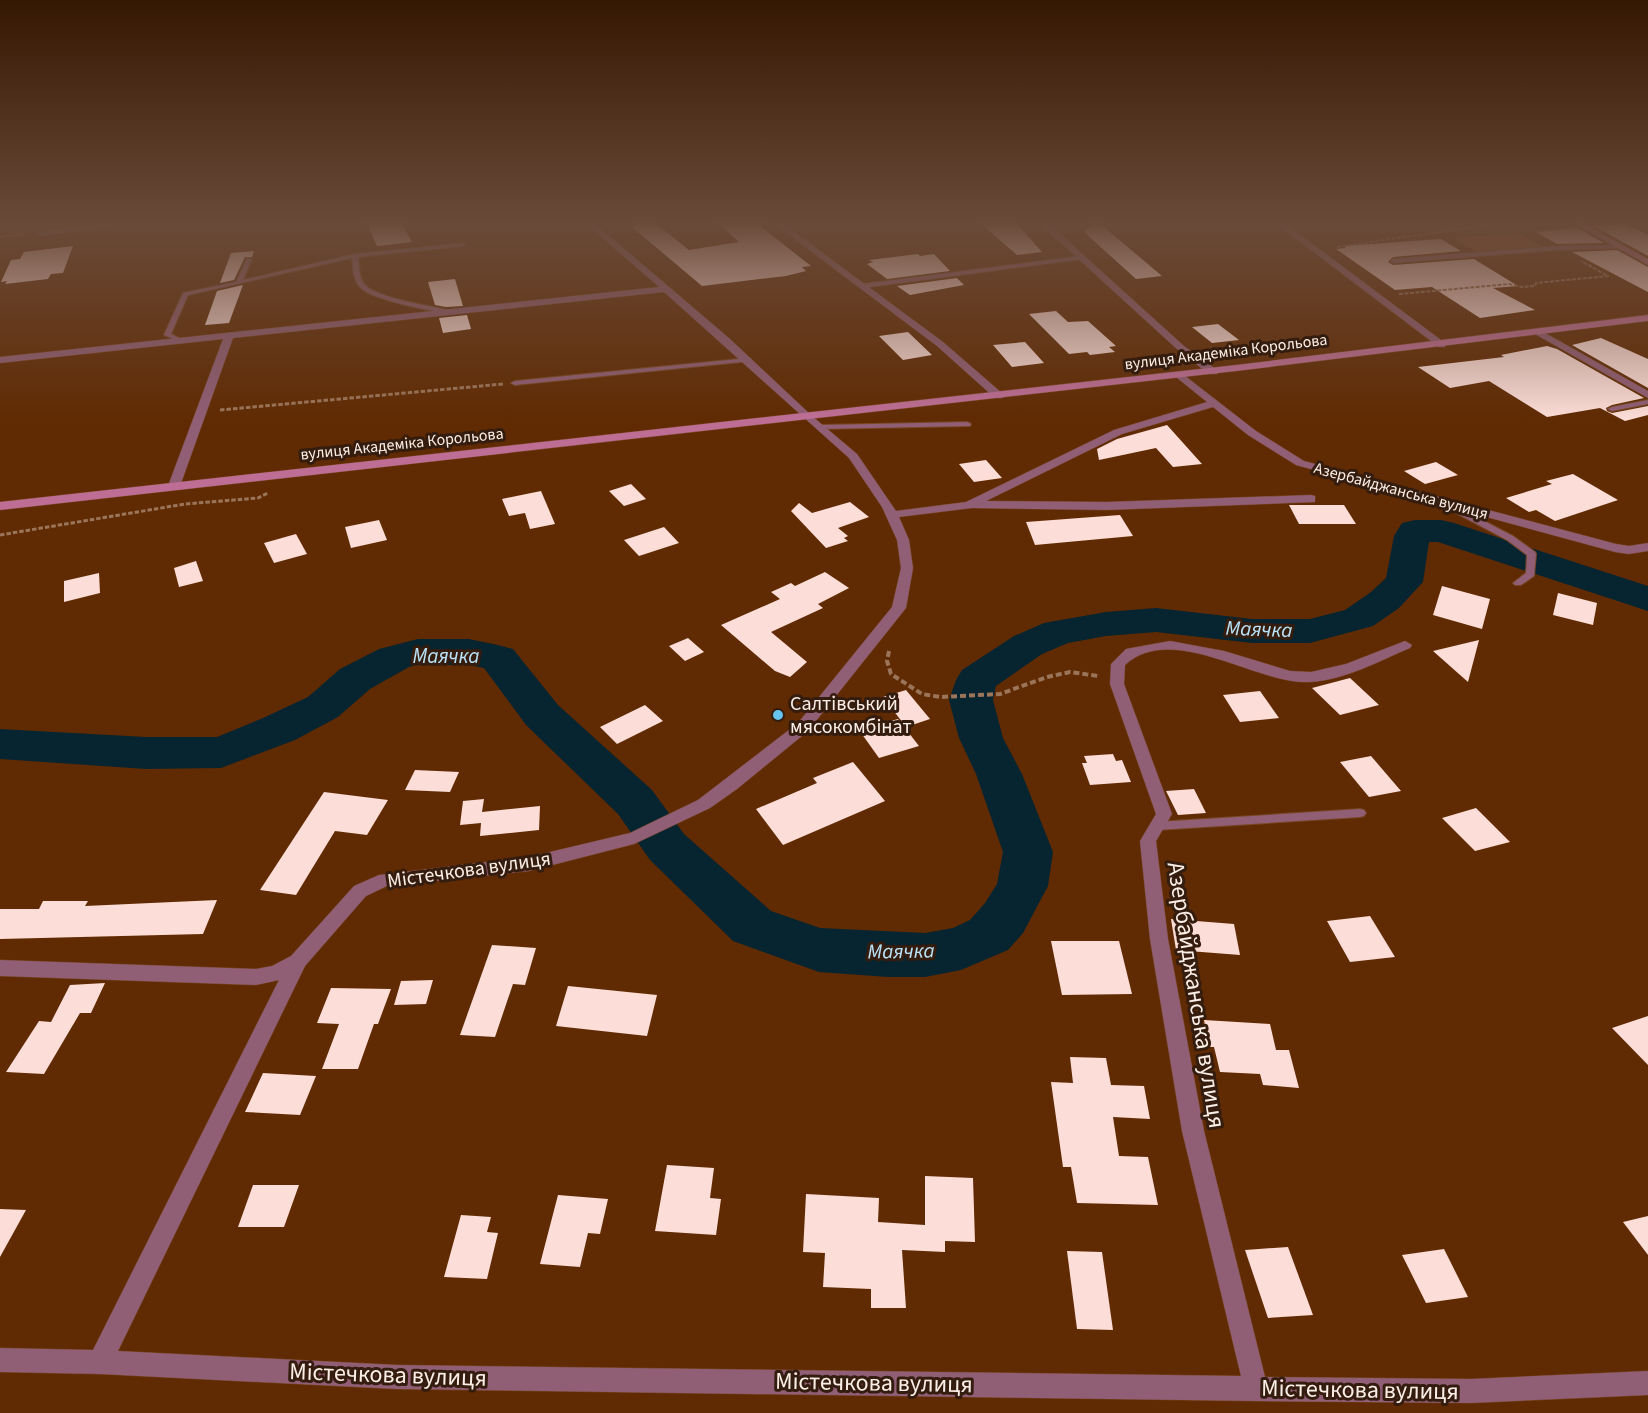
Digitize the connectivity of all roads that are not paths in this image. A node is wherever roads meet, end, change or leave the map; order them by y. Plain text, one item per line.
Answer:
1 (214, 288) edge
2 (364, 288) edge
3 (865, 288) edge
4 (1114, 288) edge
5 (1366, 288) edge
6 (665, 289) joint
7 (446, 311) junction
8 (1648, 318) edge
9 (1538, 332) junction
10 (229, 335) junction
11 (180, 340) junction
12 (1442, 345) junction
13 (0, 360) edge
14 (749, 360) junction
15 (1213, 372) junction
16 (1180, 375) junction
17 (515, 383) road end
18 (1648, 395) edge
19 (999, 396) junction
20 (1648, 402) edge
21 (1216, 403) junction
22 (1612, 409) dead end
23 (808, 418) junction
24 (967, 424) dead end
25 (821, 427) junction
26 (174, 486) junction
27 (1311, 499) dead end
28 (1437, 500) junction
29 (969, 505) junction
30 (0, 506) edge
31 (892, 515) junction
32 (1648, 547) edge
33 (1518, 583) dead end
34 (1405, 645) dead end
35 (1360, 813) dead end
36 (1157, 826) junction
37 (298, 961) junction
38 (0, 968) edge
39 (0, 1360) edge
40 (100, 1362) junction
41 (1648, 1383) edge
42 (1257, 1389) junction

1 - 11 lane
2 - 7 lane
3 - 19 street
4 - 15 street
5 - 12 street
6 - 7 street
6 - 14 street
7 - 10 street
8 - 9 main road, вулиця Академіка Корольова
9 - 12 main road, вулиця Академіка Корольова
9 - 18 street
10 - 11 street
10 - 26 street
11 - 13 street
12 - 15 main road, вулиця Академіка Корольова
14 - 17 lane
14 - 23 street
15 - 16 main road, вулиця Академіка Корольова
16 - 19 main road, вулиця Академіка Корольова
16 - 21 street, Азербайджанська вулиця
19 - 23 main road, вулиця Академіка Корольова
20 - 22 lane
21 - 28 street, Азербайджанська вулиця
21 - 29 street
23 - 25 street
23 - 26 main road, вулиця Академіка Корольова
24 - 25 lane
25 - 31 street
26 - 30 main road, вулиця Академіка Корольова
27 - 29 street, Азербайджанська вулиця
28 - 32 street, Азербайджанська вулиця
28 - 33 lane
29 - 31 street, Азербайджанська вулиця
31 - 37 street, Містечкова вулиця
34 - 36 street, Азербайджанська вулиця
35 - 36 lane
36 - 42 street, Азербайджанська вулиця
37 - 38 street, Містечкова вулиця
37 - 40 street, Містечкова вулиця
39 - 40 street, Містечкова вулиця
40 - 42 street, Містечкова вулиця
41 - 42 street, Містечкова вулиця

